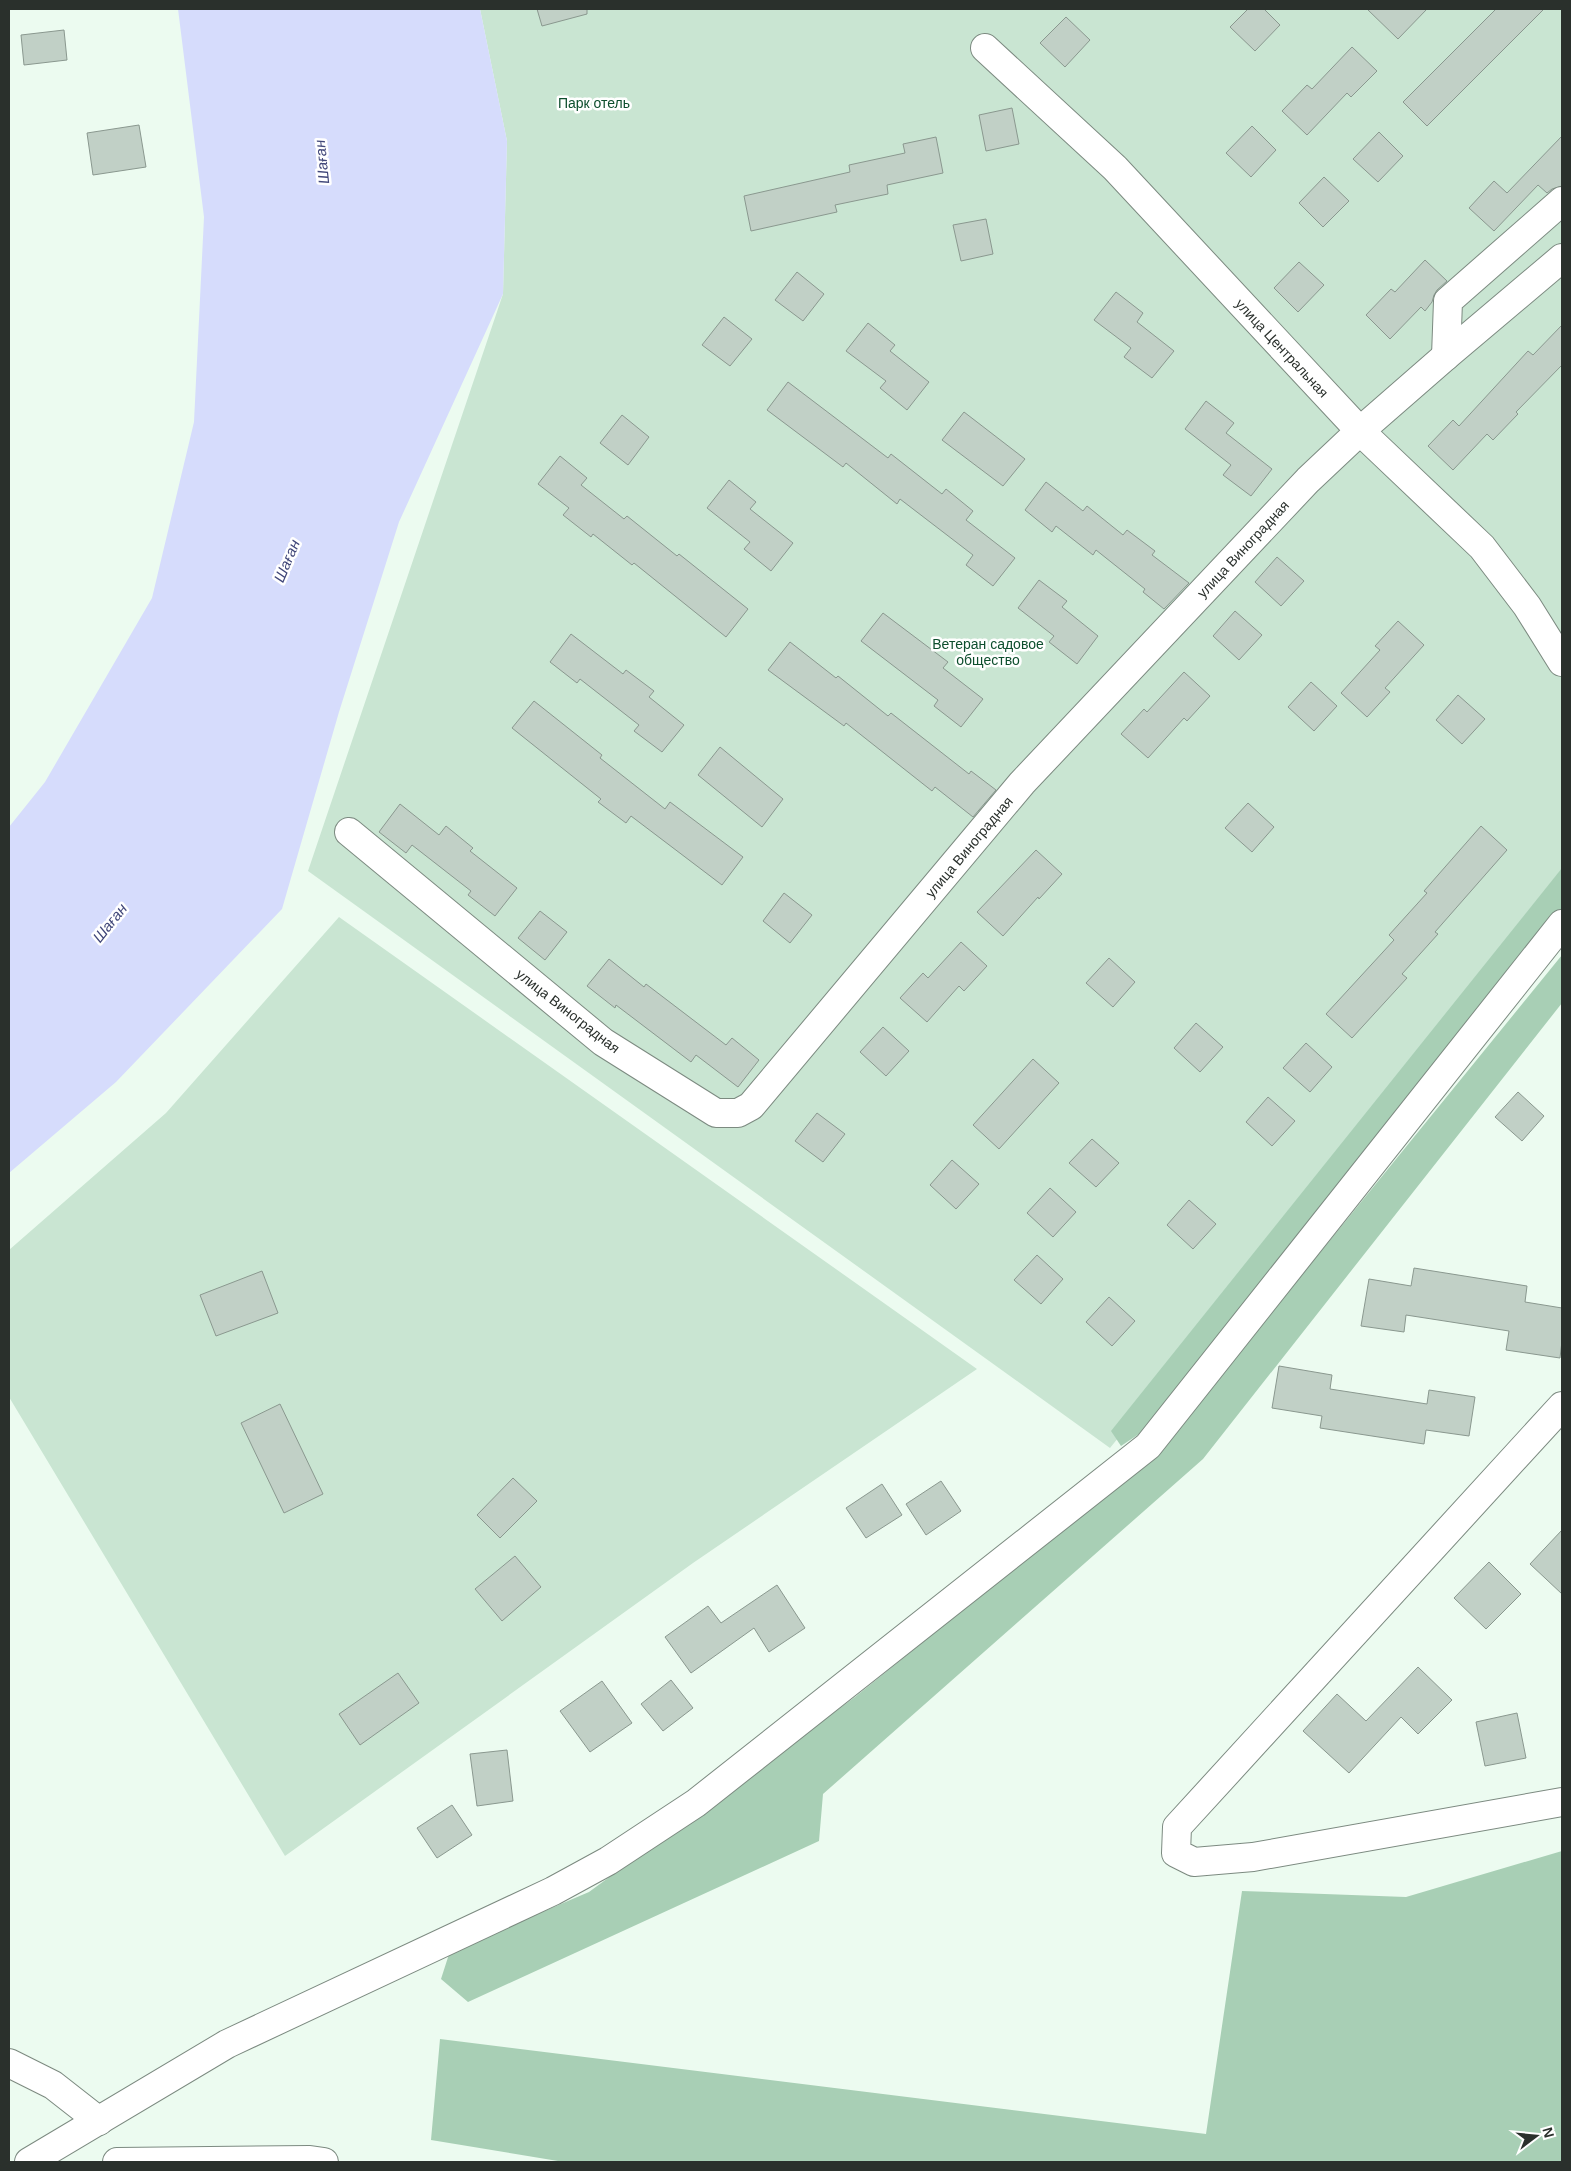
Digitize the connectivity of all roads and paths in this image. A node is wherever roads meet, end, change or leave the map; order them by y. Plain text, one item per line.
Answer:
1 (985, 48) dead end
2 (1562, 200) edge
3 (1562, 258) edge
4 (1446, 356) junction
5 (1360, 431) junction
6 (1562, 662) edge
7 (350, 832) dead end
8 (1562, 924) edge
9 (1562, 1406) edge
10 (1562, 1802) edge
11 (9, 2063) edge
12 (99, 2121) junction
13 (29, 2162) edge
14 (117, 2162) edge
15 (324, 2162) edge

1 - 5 street, улица Центральная
2 - 4 street
3 - 4 street, улица Виноградная
4 - 5 street, улица Виноградная
5 - 6 street, улица Центральная
5 - 7 street, улица Виноградная
8 - 12 street
9 - 10 street
11 - 12 street
12 - 13 street
14 - 15 street

